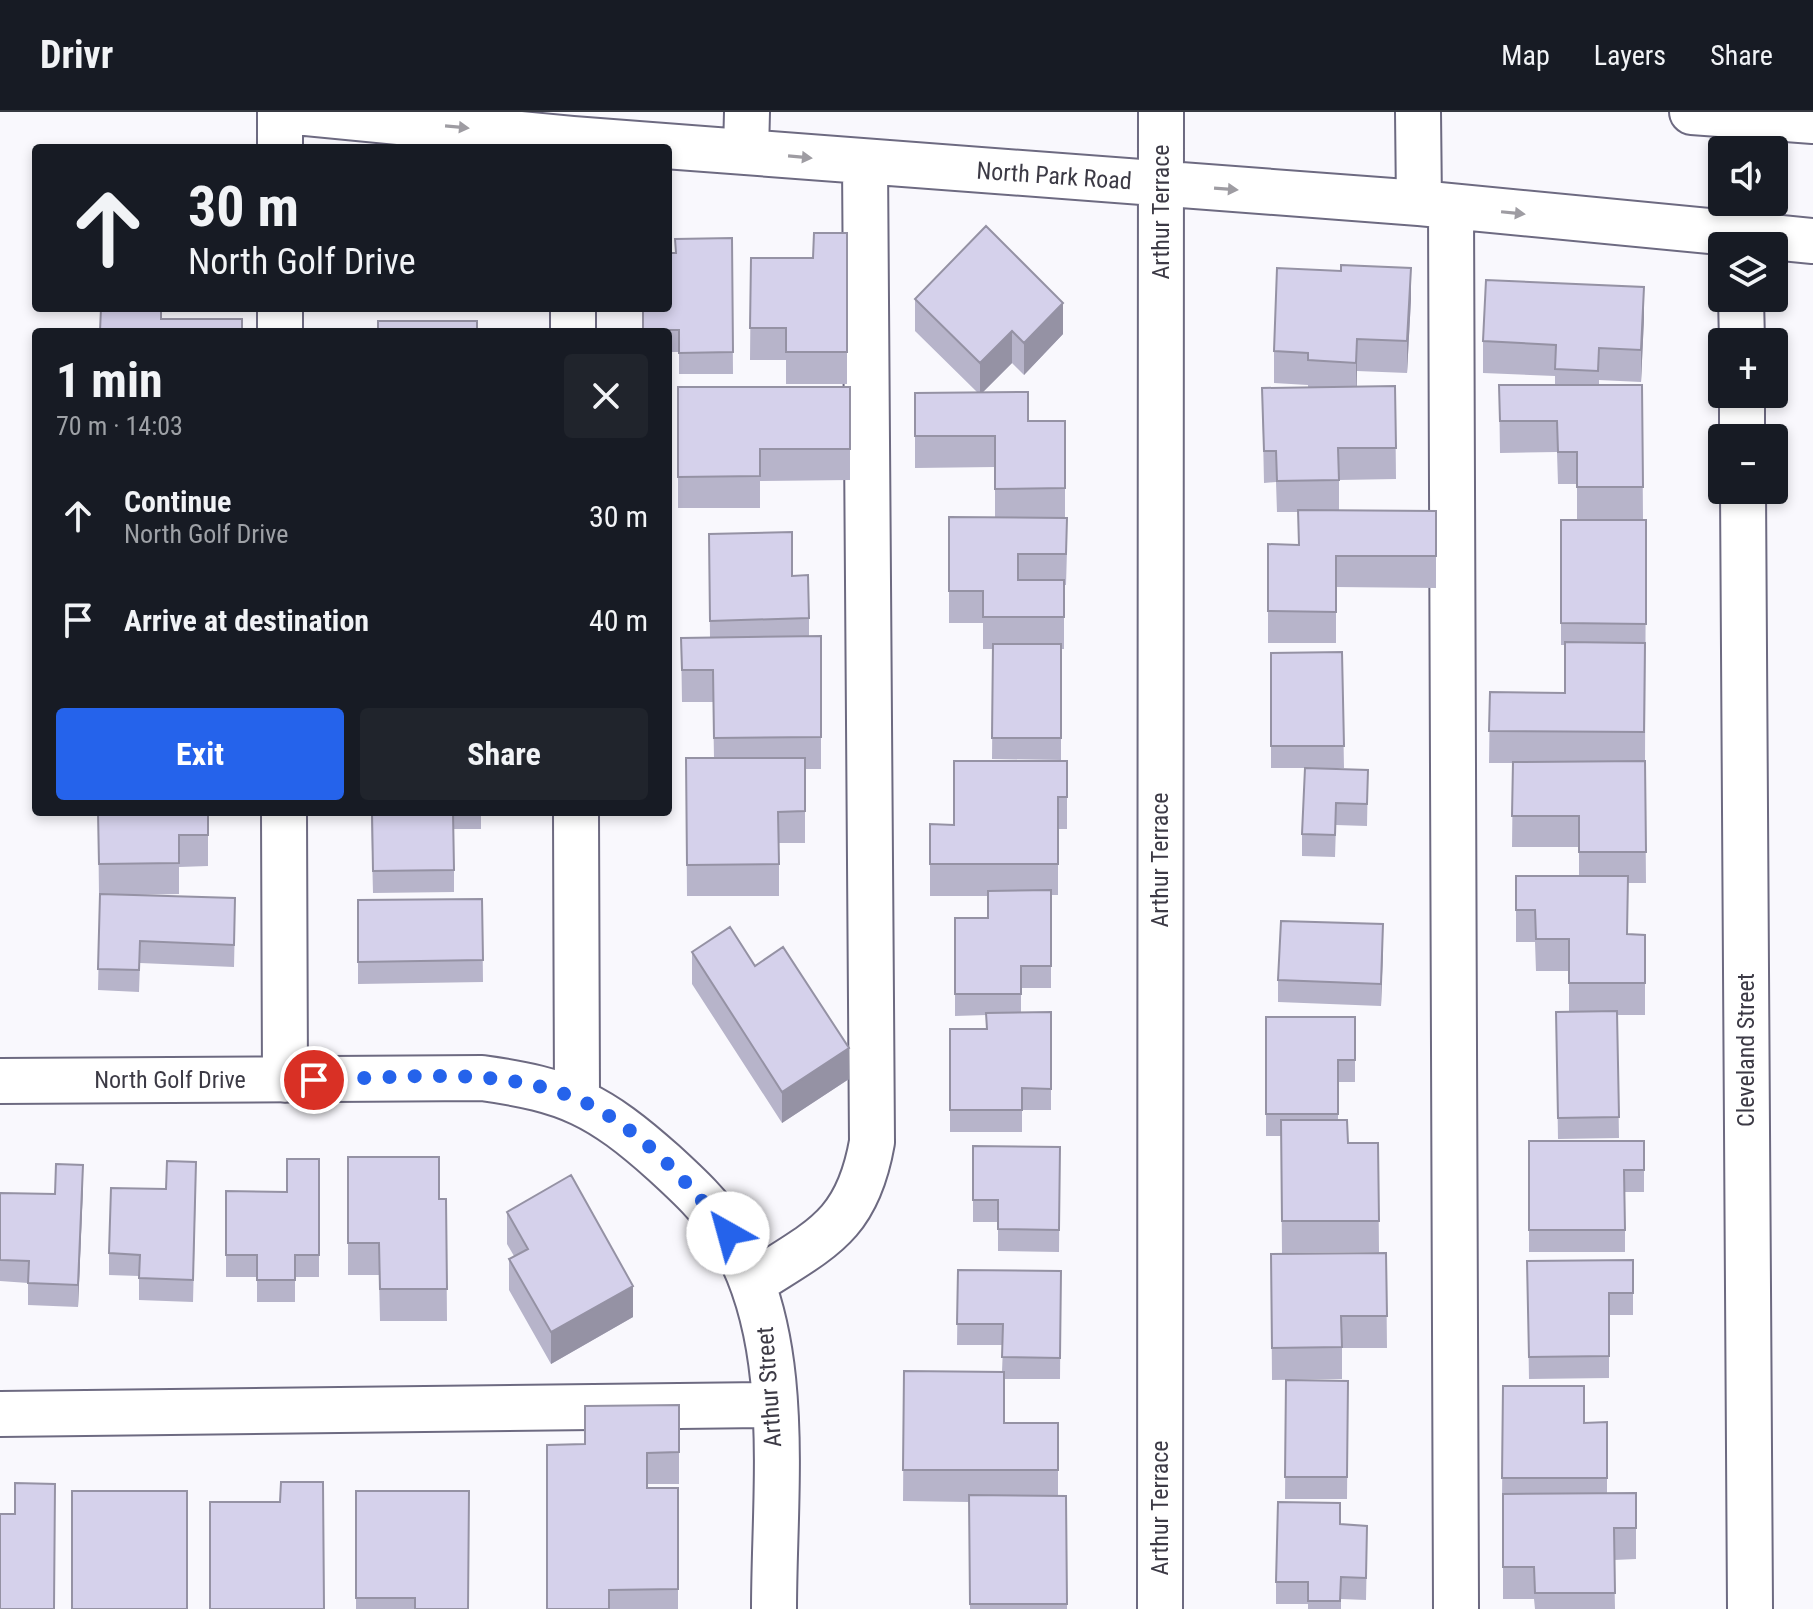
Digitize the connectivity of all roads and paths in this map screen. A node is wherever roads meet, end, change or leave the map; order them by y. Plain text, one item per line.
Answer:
1 (280, 112) edge
2 (296, 112) edge
3 (1161, 112) edge
4 (1418, 112) edge
5 (1692, 112) edge
6 (1813, 121) edge
7 (747, 132) edge
8 (572, 133) edge
9 (1742, 133) edge
10 (280, 144) edge
11 (865, 162) junction
12 (1161, 185) junction
13 (1435, 205) junction
14 (1741, 228) edge
15 (1813, 241) edge
16 (1743, 504) edge
17 (284, 816) edge
18 (576, 816) edge
19 (285, 1080) junction
20 (0, 1081) edge
21 (577, 1099) junction
22 (753, 1283) junction
23 (774, 1405) junction
24 (0, 1414) edge
25 (774, 1609) edge
26 (1160, 1609) edge
27 (1456, 1609) edge
28 (1750, 1609) edge

1 - 10 street
2 -> 8 street, North Park Road
3 - 12 street, Arthur Terrace
4 - 13 street
5 - 9 street
6 - 9 street
7 - 8 street, North Park Road
7 -> 11 street, North Park Road
11 - 12 street, North Park Road
11 - 22 street
12 -> 13 street, North Park Road
12 - 26 street, Arthur Terrace
13 -> 14 street, North Park Road
13 - 27 street
14 - 15 street, North Park Road
16 - 28 street, Cleveland Street
17 - 19 street
18 - 21 street
19 - 20 street, North Golf Drive
19 - 21 street, North Golf Drive
21 - 22 street, Arthur Street
22 - 23 street, Arthur Street
23 - 24 street
23 - 25 street, Arthur Street

